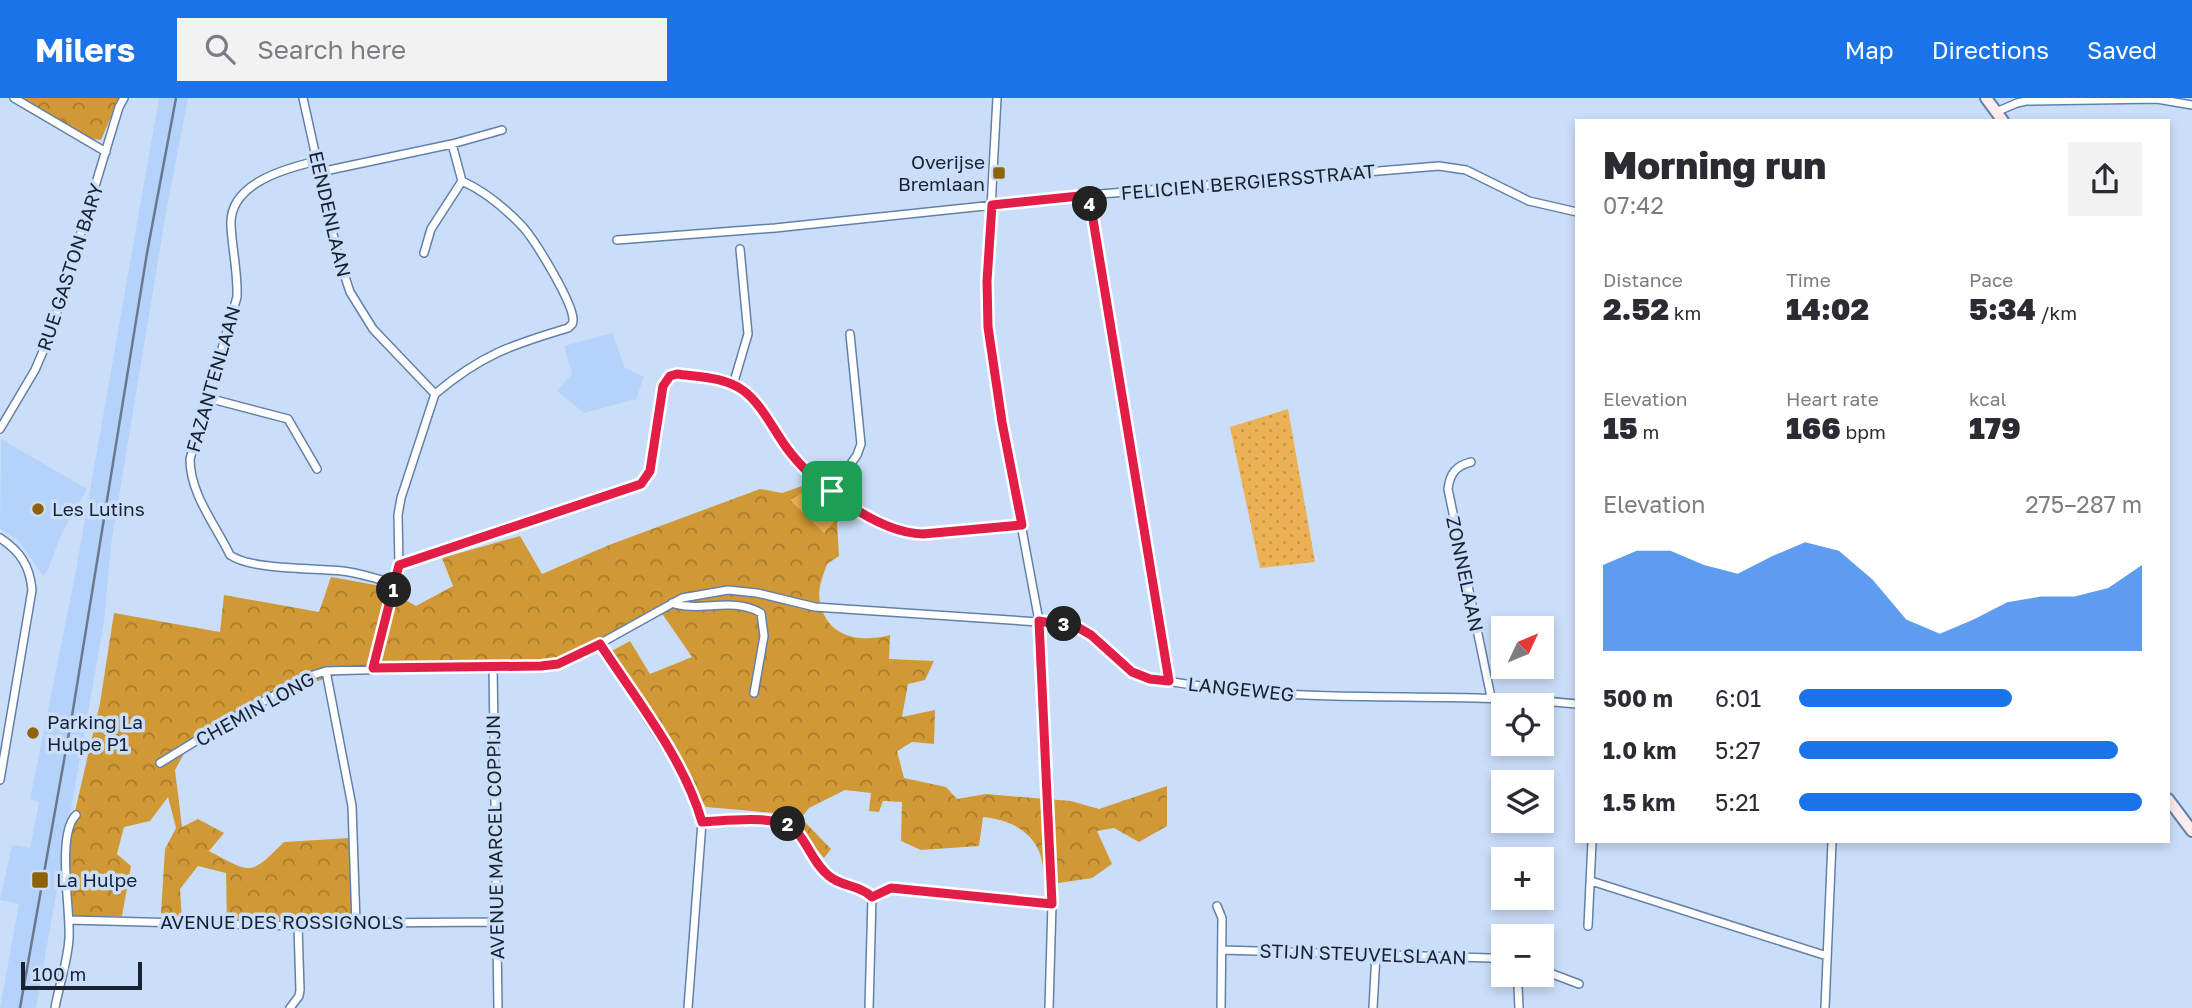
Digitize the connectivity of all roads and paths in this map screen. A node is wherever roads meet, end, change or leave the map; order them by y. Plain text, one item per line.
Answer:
1 (14, 98) edge
2 (124, 98) edge
3 (303, 98) edge
4 (997, 98) edge
5 (1986, 98) edge
6 (2192, 105) edge
7 (2000, 116) edge
8 (502, 130) dead end
9 (452, 144) junction
10 (106, 152) junction
11 (317, 161) junction
12 (320, 172) junction
13 (461, 181) junction
14 (1089, 195) junction
15 (992, 205) junction
16 (1575, 212) edge
17 (618, 240) dead end
18 (740, 250) dead end
19 (424, 253) dead end
20 (850, 334) dead end
21 (733, 385) junction
22 (435, 394) junction
23 (208, 398) junction
24 (0, 429) edge
25 (1471, 462) dead end
26 (317, 469) dead end
27 (832, 491) junction
28 (1022, 525) junction
29 (0, 538) edge
30 (399, 565) junction
31 (395, 584) junction
32 (672, 603) junction
33 (839, 608) joint
34 (1039, 621) junction
35 (600, 644) junction
36 (493, 666) junction
37 (373, 668) junction
38 (326, 671) junction
39 (1169, 681) junction
40 (754, 693) dead end
41 (1491, 697) joint
42 (1554, 702) edge
43 (1575, 704) edge
44 (160, 763) dead end
45 (0, 779) edge
46 (2170, 802) edge
47 (76, 815) dead end
48 (702, 822) junction
49 (2192, 831) edge
50 (1592, 843) edge
51 (1832, 843) edge
52 (1591, 881) junction
53 (872, 897) junction
54 (1052, 904) junction
55 (1217, 906) dead end
56 (69, 920) junction
57 (495, 922) junction
58 (356, 923) junction
59 (298, 926) junction
60 (1588, 926) dead end
61 (1223, 950) junction
62 (1376, 954) junction
63 (1828, 956) junction
64 (1491, 959) edge
65 (1554, 975) edge
66 (1579, 984) dead end
67 (1518, 987) edge
68 (55, 1008) edge
69 (290, 1008) edge
70 (498, 1008) edge
71 (688, 1008) edge
72 (869, 1008) edge
73 (1049, 1008) edge
74 (1221, 1008) edge
75 (1373, 1008) edge
76 (1519, 1008) edge
77 (1825, 1008) edge

1 - 10 street
2 - 10 street, RUE GASTON BARY
3 - 11 street, EENDENLAAN
4 - 15 street
5 - 7 street
6 - 7 street
8 - 9 street
9 - 12 street
9 - 13 street
10 - 24 street, RUE GASTON BARY
11 - 12 street, EENDENLAAN
11 - 23 street, FAZANTENLAAN
12 - 22 street, EENDENLAAN
13 - 19 street
13 - 22 street
14 - 15 street, FELICIEN BERGIERSSTRAAT
14 - 16 street, FELICIEN BERGIERSSTRAAT
14 - 39 street
15 - 17 street, FELICIEN BERGIERSSTRAAT
15 - 28 street
18 - 21 street
20 - 27 street
21 - 27 street
21 - 30 street
22 - 30 street
23 - 26 street
23 - 31 street, FAZANTENLAAN
25 - 41 street, ZONNELAAN
27 - 28 street
28 - 34 street
29 - 45 street
30 - 31 street
31 - 37 street
32 - 33 street, CHEMIN LONG
32 - 35 street, CHEMIN LONG
32 - 40 street
33 - 34 street, LANGEWEG
34 - 39 street, LANGEWEG
34 - 54 street
35 - 36 street, CHEMIN LONG
35 - 48 street
36 - 37 street, CHEMIN LONG
36 - 57 street, AVENUE MARCEL COPPIJN
37 - 38 street, CHEMIN LONG
38 - 44 street, CHEMIN LONG
38 - 58 street
39 - 41 street, LANGEWEG
42 - 43 street, LANGEWEG
46 - 49 street
47 - 56 street
48 - 53 street
48 - 71 street
50 - 52 street
51 - 63 street
52 - 60 street
52 - 63 street
53 - 54 street
53 - 72 street
54 - 73 street
55 - 61 street
56 - 59 street, AVENUE DES ROSSIGNOLS
56 - 68 street
57 - 58 street, AVENUE DES ROSSIGNOLS
57 - 70 street, AVENUE MARCEL COPPIJN
58 - 59 street, AVENUE DES ROSSIGNOLS
59 - 69 street
61 - 62 street, STIJN STEUVELSLAAN
61 - 74 street
62 - 64 street, STIJN STEUVELSLAAN
62 - 75 street
63 - 77 street
65 - 66 street
67 - 76 street

